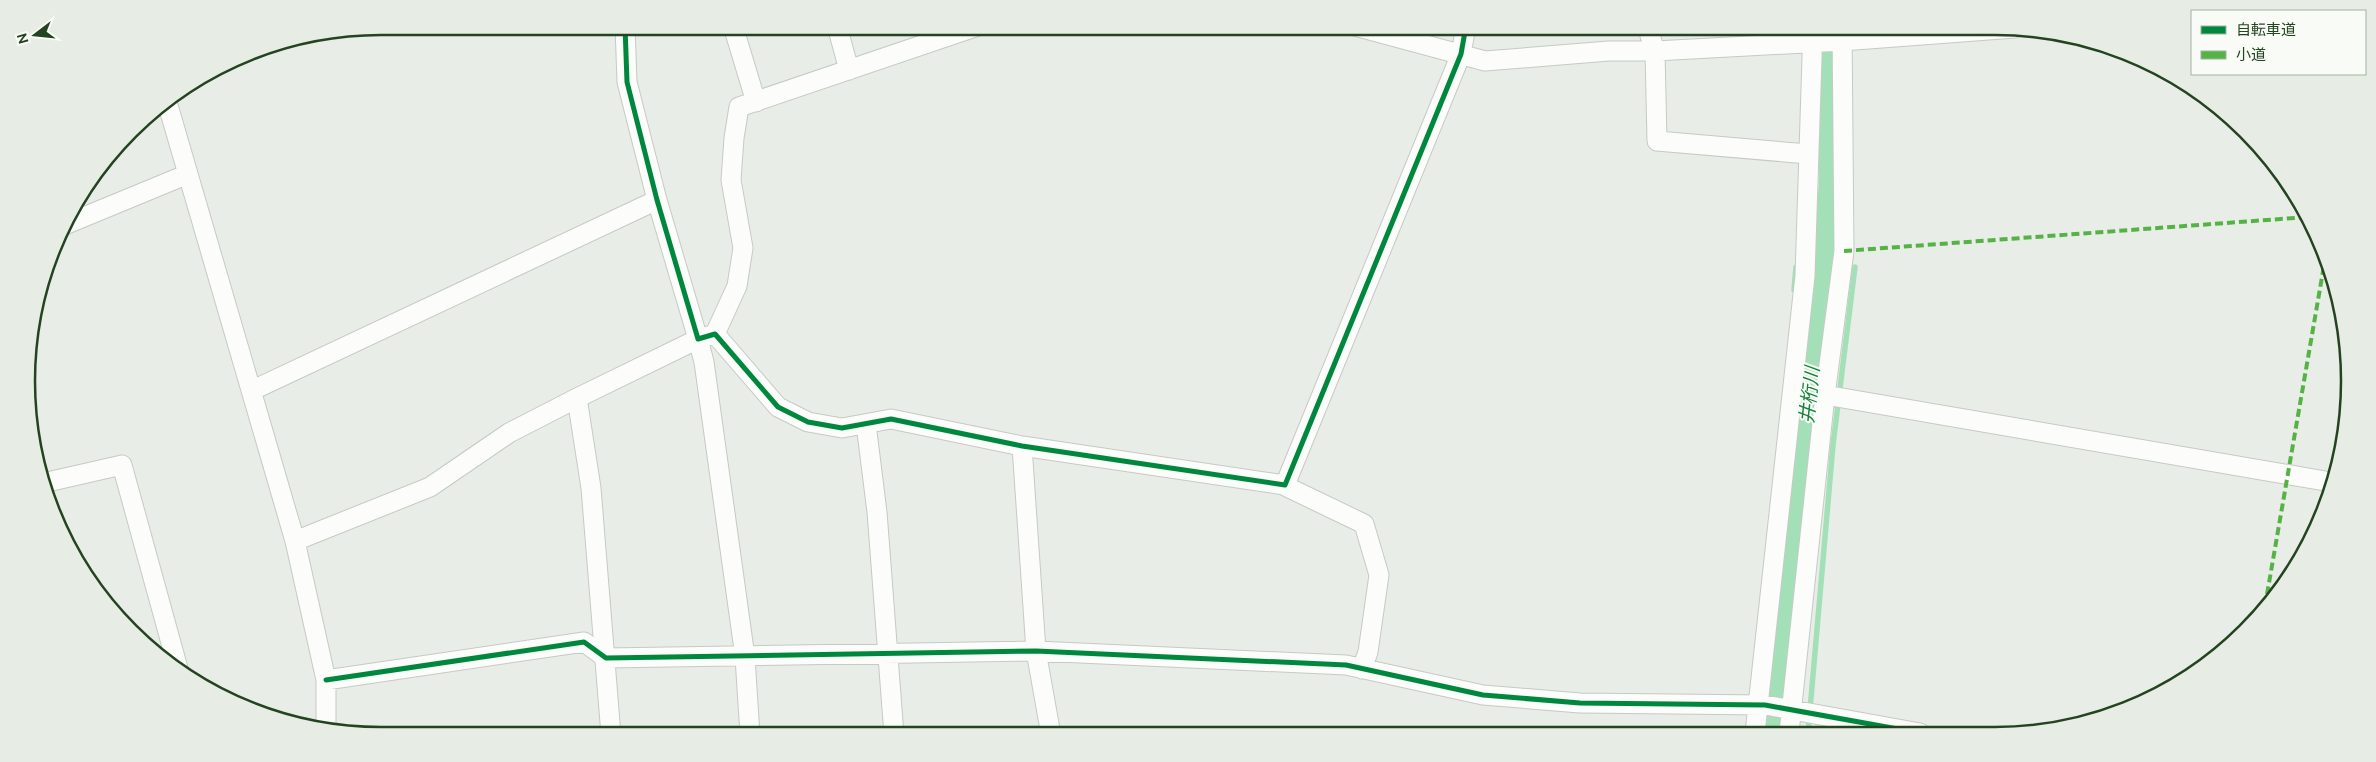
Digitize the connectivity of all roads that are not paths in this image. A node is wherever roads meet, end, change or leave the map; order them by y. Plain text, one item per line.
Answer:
1 (625, 35) edge
2 (736, 35) edge
3 (839, 35) edge
4 (951, 35) edge
5 (1389, 35) edge
6 (1464, 35) edge
7 (1650, 35) edge
8 (1803, 35) edge
9 (1812, 35) edge
10 (1842, 35) edge
11 (1655, 51) junction
12 (1461, 54) junction
13 (848, 70) junction
14 (756, 102) junction
15 (169, 107) edge
16 (1808, 154) junction
17 (188, 174) junction
18 (657, 200) junction
19 (75, 221) edge
20 (707, 337) junction
21 (253, 390) junction
22 (1825, 394) junction
23 (577, 398) junction
24 (866, 424) junction
25 (1022, 446) junction
26 (50, 481) edge
27 (2326, 481) edge
28 (1280, 484) junction
29 (295, 541) junction
30 (1036, 651) junction
31 (887, 654) junction
32 (746, 657) junction
33 (606, 658) junction
34 (176, 660) edge
35 (1362, 668) junction
36 (326, 680) junction
37 (1762, 705) junction
38 (1791, 711) junction
39 (326, 722) edge
40 (610, 727) edge
41 (750, 727) edge
42 (893, 727) edge
43 (1050, 727) edge
44 (1756, 727) edge
45 (1790, 727) edge
46 (1885, 727) edge

1 - 18 street
2 - 14 street
3 - 13 street
4 - 13 street
5 - 12 street
6 - 12 street
7 - 11 street
8 - 11 street
9 - 16 street
10 - 22 street
11 - 12 street
11 - 16 street
12 - 28 street
13 - 14 street
14 - 20 street
15 - 17 street
16 - 37 street
17 - 19 street
17 - 21 street
18 - 20 street
18 - 21 street
20 - 23 street
20 - 24 street
20 - 32 street
21 - 29 street
22 - 27 street
22 - 38 street
23 - 29 street
23 - 33 street
24 - 25 street
24 - 31 street
25 - 28 street
25 - 30 street
26 - 34 street
28 - 35 street
29 - 36 street
30 - 31 street
30 - 35 street
30 - 43 street
31 - 32 street
31 - 42 street
32 - 33 street
32 - 41 street
33 - 36 street
33 - 40 street
35 - 37 street
36 - 39 street
37 - 38 street
37 - 44 street
38 - 45 street
38 - 46 street

